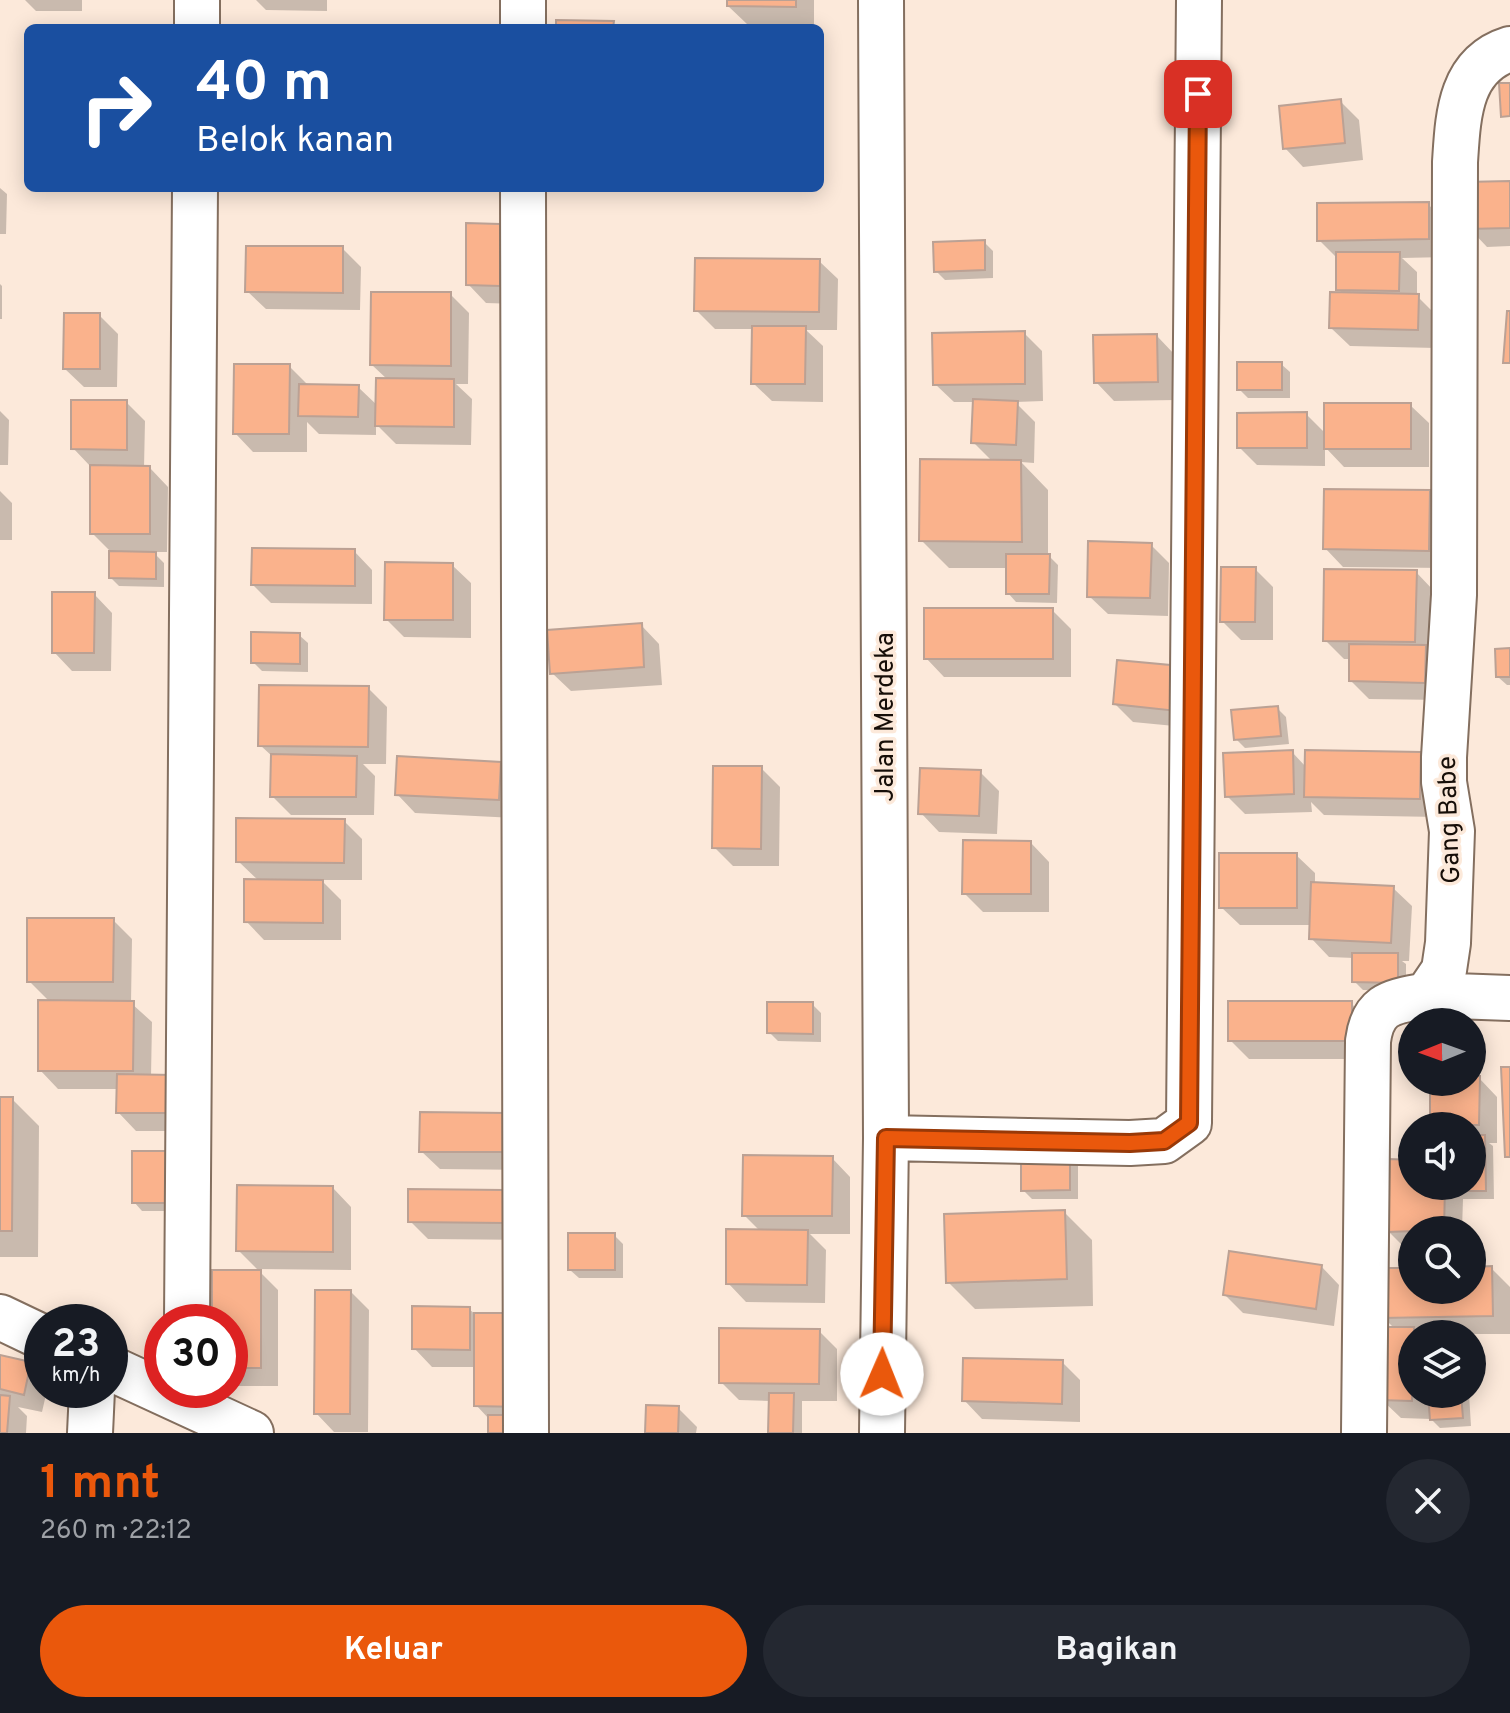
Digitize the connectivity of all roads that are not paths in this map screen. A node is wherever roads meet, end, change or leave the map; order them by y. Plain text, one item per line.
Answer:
1 (197, 0) edge
2 (523, 0) edge
3 (881, 0) edge
4 (1199, 0) edge
5 (197, 24) edge
6 (523, 24) edge
7 (1510, 49) edge
8 (195, 192) edge
9 (523, 192) edge
10 (1427, 995) junction
11 (1510, 998) edge
12 (886, 1138) junction
13 (187, 1304) edge
14 (0, 1317) edge
15 (24, 1328) edge
16 (91, 1408) edge
17 (207, 1408) edge
18 (90, 1433) edge
19 (251, 1433) edge
20 (526, 1433) edge
21 (882, 1433) edge
22 (1364, 1433) edge

1 - 5 street
2 - 6 street
3 - 12 street, Jalan Merdeka
4 - 12 street
7 - 10 street, Gang Babe
8 - 13 street
9 - 20 street
10 - 11 street
10 - 22 street
12 - 21 street, Jalan Merdeka
14 - 15 street
16 - 18 street
17 - 19 street

